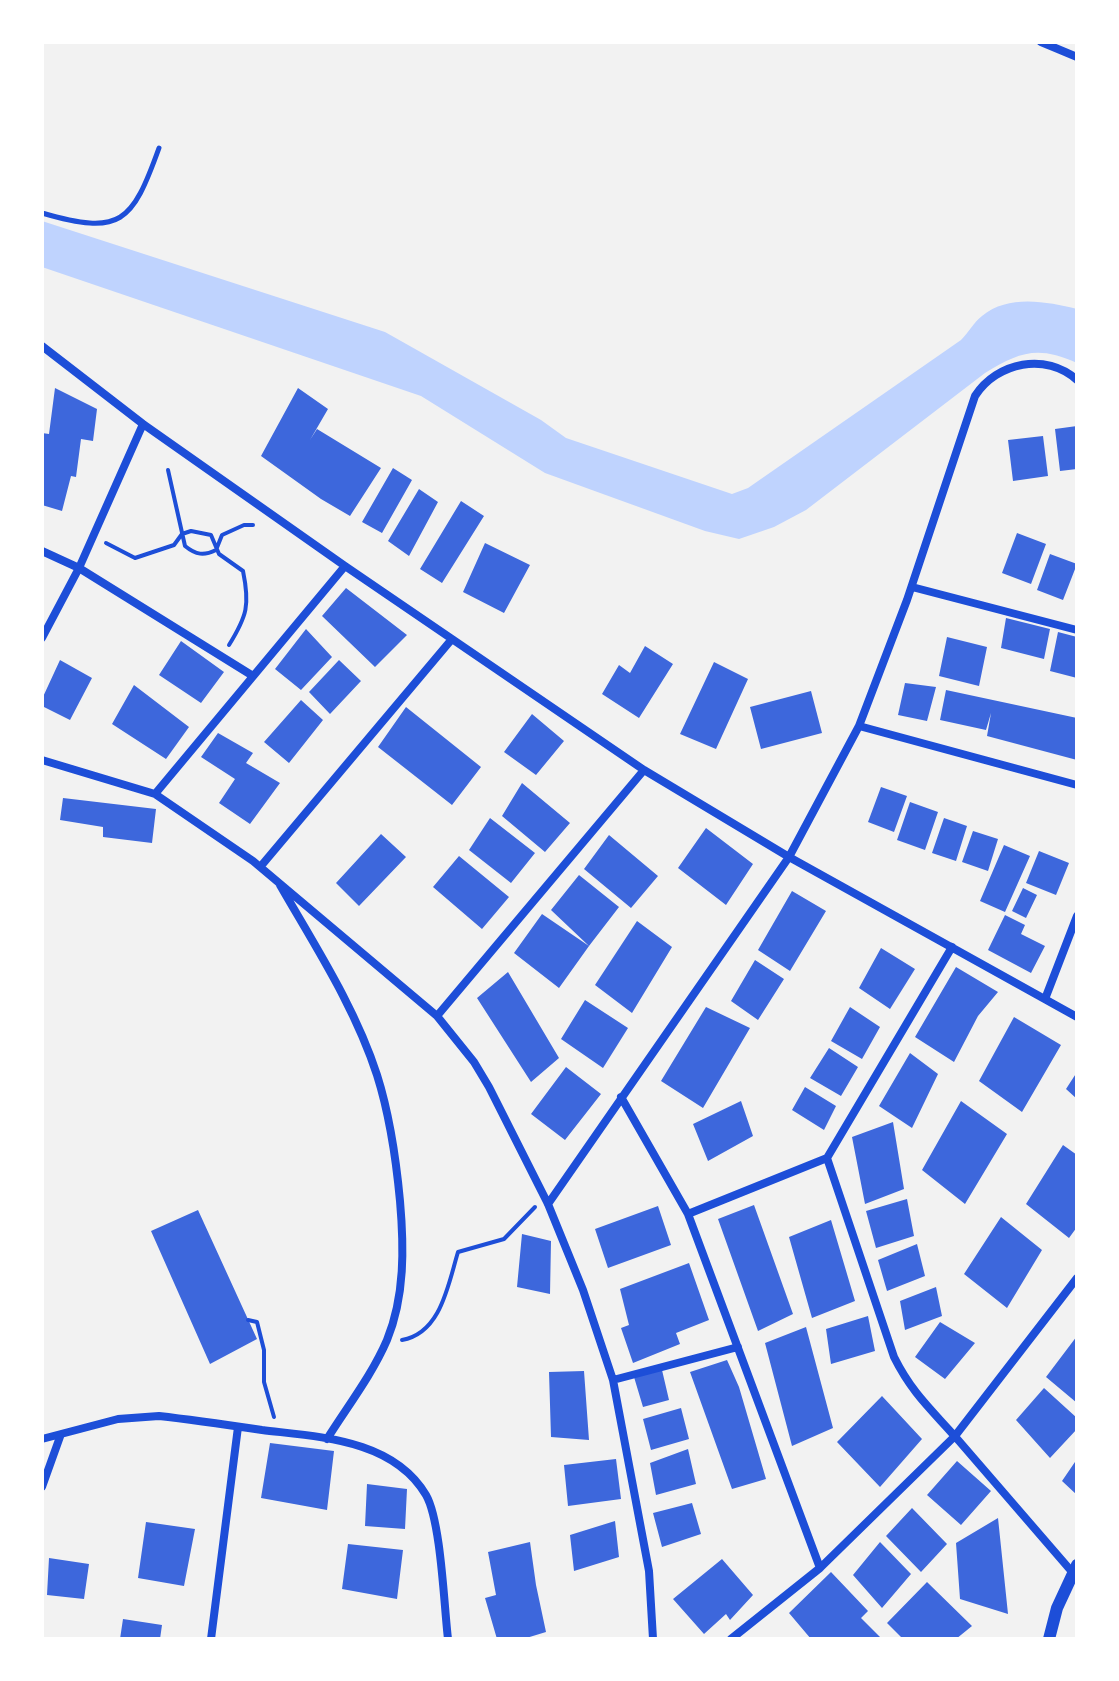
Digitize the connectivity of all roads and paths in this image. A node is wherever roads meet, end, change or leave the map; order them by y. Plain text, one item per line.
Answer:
1 (1041, 42) edge
2 (1077, 57) edge
3 (159, 148) dead end
4 (42, 213) edge
5 (42, 346) edge
6 (1077, 380) edge
7 (143, 424) junction
8 (168, 470) dead end
9 (253, 525) dead end
10 (182, 534) junction
11 (92, 538) junction
12 (216, 550) junction
13 (42, 551) edge
14 (345, 566) junction
15 (79, 568) junction
16 (912, 587) junction
17 (1077, 630) edge
18 (42, 638) edge
19 (452, 639) junction
20 (222, 657) junction
21 (253, 676) junction
22 (859, 726) junction
23 (42, 760) edge
24 (644, 770) junction
25 (1077, 785) edge
26 (155, 794) junction
27 (789, 857) junction
28 (261, 866) junction
29 (277, 879) junction
30 (1077, 916) edge
31 (952, 947) junction
32 (1045, 999) junction
33 (437, 1016) junction
34 (1077, 1017) edge
35 (621, 1097) junction
36 (827, 1158) junction
37 (546, 1201) junction
38 (688, 1214) junction
39 (1077, 1278) edge
40 (248, 1320) dead end
41 (388, 1338) junction
42 (738, 1347) junction
43 (613, 1380) junction
44 (238, 1427) junction
45 (274, 1431) junction
46 (61, 1434) junction
47 (955, 1436) junction
48 (42, 1439) edge
49 (327, 1439) junction
50 (42, 1487) edge
51 (820, 1568) junction
52 (1075, 1569) edge
53 (211, 1639) edge
54 (448, 1639) edge
55 (653, 1639) edge
56 (731, 1639) edge
57 (1049, 1639) edge

1 - 2 street
3 - 4 lane
5 - 7 street
6 - 16 street
7 - 11 street
7 - 14 street
8 - 10 path
9 - 12 path
10 - 11 path
10 - 12 path
10 - 12 path
11 - 15 street
12 - 20 path
13 - 15 street
14 - 19 street
14 - 21 street
15 - 18 street
15 - 20 street
16 - 17 street
16 - 22 street
19 - 24 street
19 - 28 street
20 - 21 street
21 - 26 street
22 - 25 street
22 - 27 street
23 - 26 street
24 - 27 street
24 - 33 street
26 - 28 street
27 - 31 street
27 - 35 street
28 - 29 street
29 - 33 street
29 - 41 street
30 - 32 street
31 - 32 street
31 - 36 street
32 - 34 street
33 - 37 street
35 - 37 street
35 - 38 street
36 - 38 street
36 - 47 street
37 - 41 path
37 - 43 street
38 - 42 street
39 - 47 street
40 - 45 path
41 - 49 street
42 - 43 street
42 - 51 street
43 - 55 street
44 - 45 street
44 - 46 street
44 - 53 street
45 - 49 street
46 - 48 street
46 - 50 street
47 - 51 street
47 - 52 street
49 - 54 street
51 - 56 street
52 - 57 street

